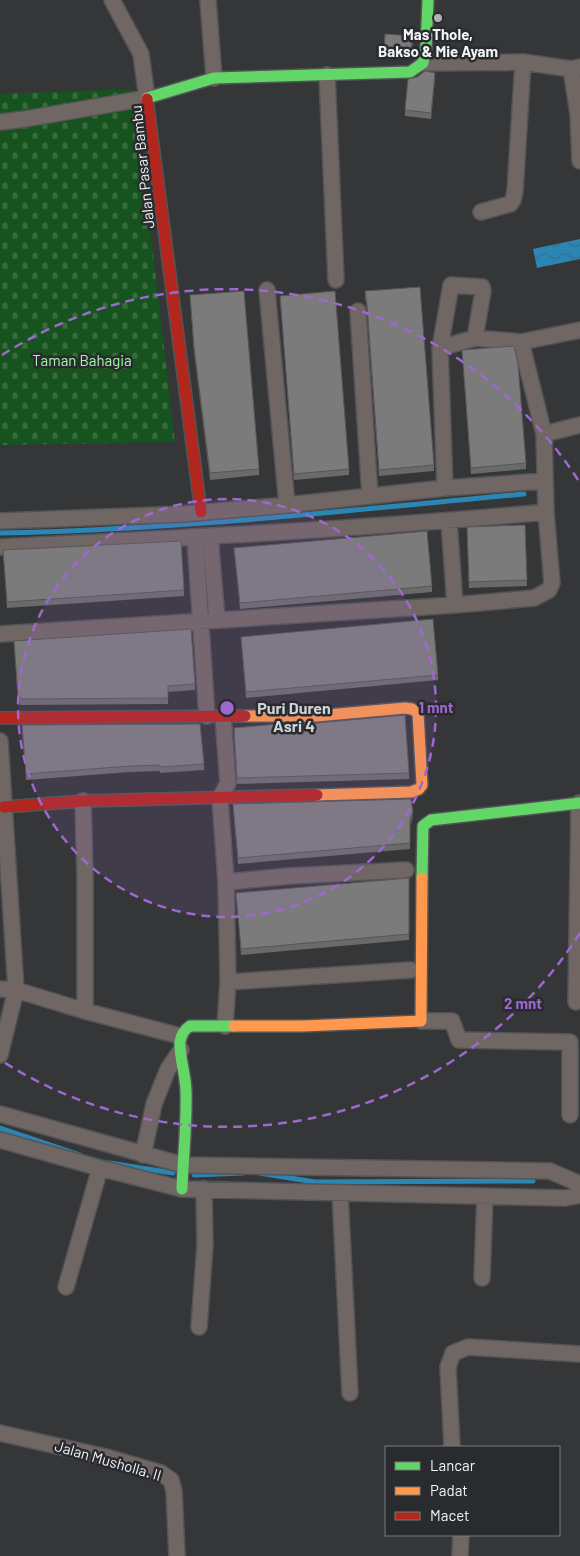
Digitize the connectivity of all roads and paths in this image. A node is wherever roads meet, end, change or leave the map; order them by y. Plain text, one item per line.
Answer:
1 (112, 0) edge
2 (208, 0) edge
3 (428, 0) edge
4 (522, 62) junction
5 (423, 63) junction
6 (576, 68) edge
7 (327, 74) junction
8 (214, 78) junction
9 (147, 98) junction
10 (0, 122) edge
11 (580, 161) edge
12 (481, 212) dead end
13 (336, 280) dead end
14 (267, 290) dead end
15 (358, 311) dead end
16 (580, 330) edge
17 (475, 338) junction
18 (521, 342) junction
19 (440, 348) junction
20 (580, 425) edge
21 (544, 434) junction
22 (544, 481) junction
23 (445, 488) junction
24 (370, 496) junction
25 (287, 505) junction
26 (201, 512) junction
27 (546, 512) junction
28 (0, 521) edge
29 (449, 521) junction
30 (191, 529) junction
31 (0, 547) edge
32 (455, 605) junction
33 (217, 620) junction
34 (200, 622) junction
35 (0, 634) edge
36 (207, 716) junction
37 (223, 716) junction
38 (0, 718) edge
39 (0, 741) edge
40 (220, 798) junction
41 (83, 801) junction
42 (580, 803) edge
43 (4, 807) junction
44 (406, 870) dead end
45 (226, 882) junction
46 (411, 970) dead end
47 (228, 982) junction
48 (0, 989) edge
49 (16, 990) junction
50 (576, 1002) dead end
51 (85, 1011) junction
52 (421, 1022) junction
53 (225, 1026) junction
54 (180, 1043) junction
55 (0, 1055) edge
56 (0, 1114) edge
57 (570, 1115) dead end
58 (0, 1140) edge
59 (143, 1155) junction
60 (183, 1166) junction
61 (100, 1168) junction
62 (580, 1184) edge
63 (182, 1189) junction
64 (204, 1189) junction
65 (340, 1193) junction
66 (580, 1195) edge
67 (485, 1196) junction
68 (482, 1278) dead end
69 (66, 1287) dead end
70 (198, 1327) dead end
71 (580, 1354) edge
72 (350, 1393) dead end
73 (0, 1433) edge
74 (452, 1446) edge
75 (462, 1536) edge
76 (178, 1556) edge
77 (460, 1556) edge

1 - 9 street
2 - 8 street
3 - 5 street
4 - 5 street
4 - 6 street
4 - 12 street
5 - 7 street, Jalan Pasar Bambu
6 - 11 street
7 - 8 street, Jalan Pasar Bambu
7 - 13 street
8 - 9 street, Jalan Pasar Bambu
9 - 10 street
9 - 26 street, Jalan Pasar Bambu
14 - 25 street
15 - 24 street
16 - 18 street
17 - 18 street
17 - 19 street
17 - 19 street
18 - 21 street
19 - 23 street
20 - 21 street
21 - 22 street
22 - 23 street
22 - 27 street
23 - 24 street
24 - 25 street
25 - 26 street
26 - 30 street
27 - 29 street
27 - 32 street
28 - 30 street
29 - 30 street
29 - 32 street
30 - 31 street
30 - 33 street
30 - 34 street
32 - 33 street
33 - 34 street
34 - 35 street
34 - 36 street
36 - 37 street
36 - 38 street
37 - 40 street
37 - 40 street
39 - 43 street
40 - 41 street
40 - 45 street
41 - 43 street
41 - 51 street
42 - 50 street
42 - 52 street
43 - 49 street
44 - 45 street
45 - 47 street
46 - 47 street
47 - 53 street
48 - 49 street
49 - 51 street
49 - 55 street
51 - 54 street
52 - 53 street
52 - 57 street
53 - 54 street
54 - 59 street
54 - 60 street
56 - 59 street
58 - 61 street
59 - 60 street
60 - 62 street
60 - 63 street
61 - 63 street
61 - 69 street
63 - 64 street
64 - 65 street
64 - 70 street
65 - 67 street
65 - 72 street
66 - 67 street
67 - 68 street
71 - 74 street
73 - 76 street, Jalan Musholla. II
75 - 77 street

